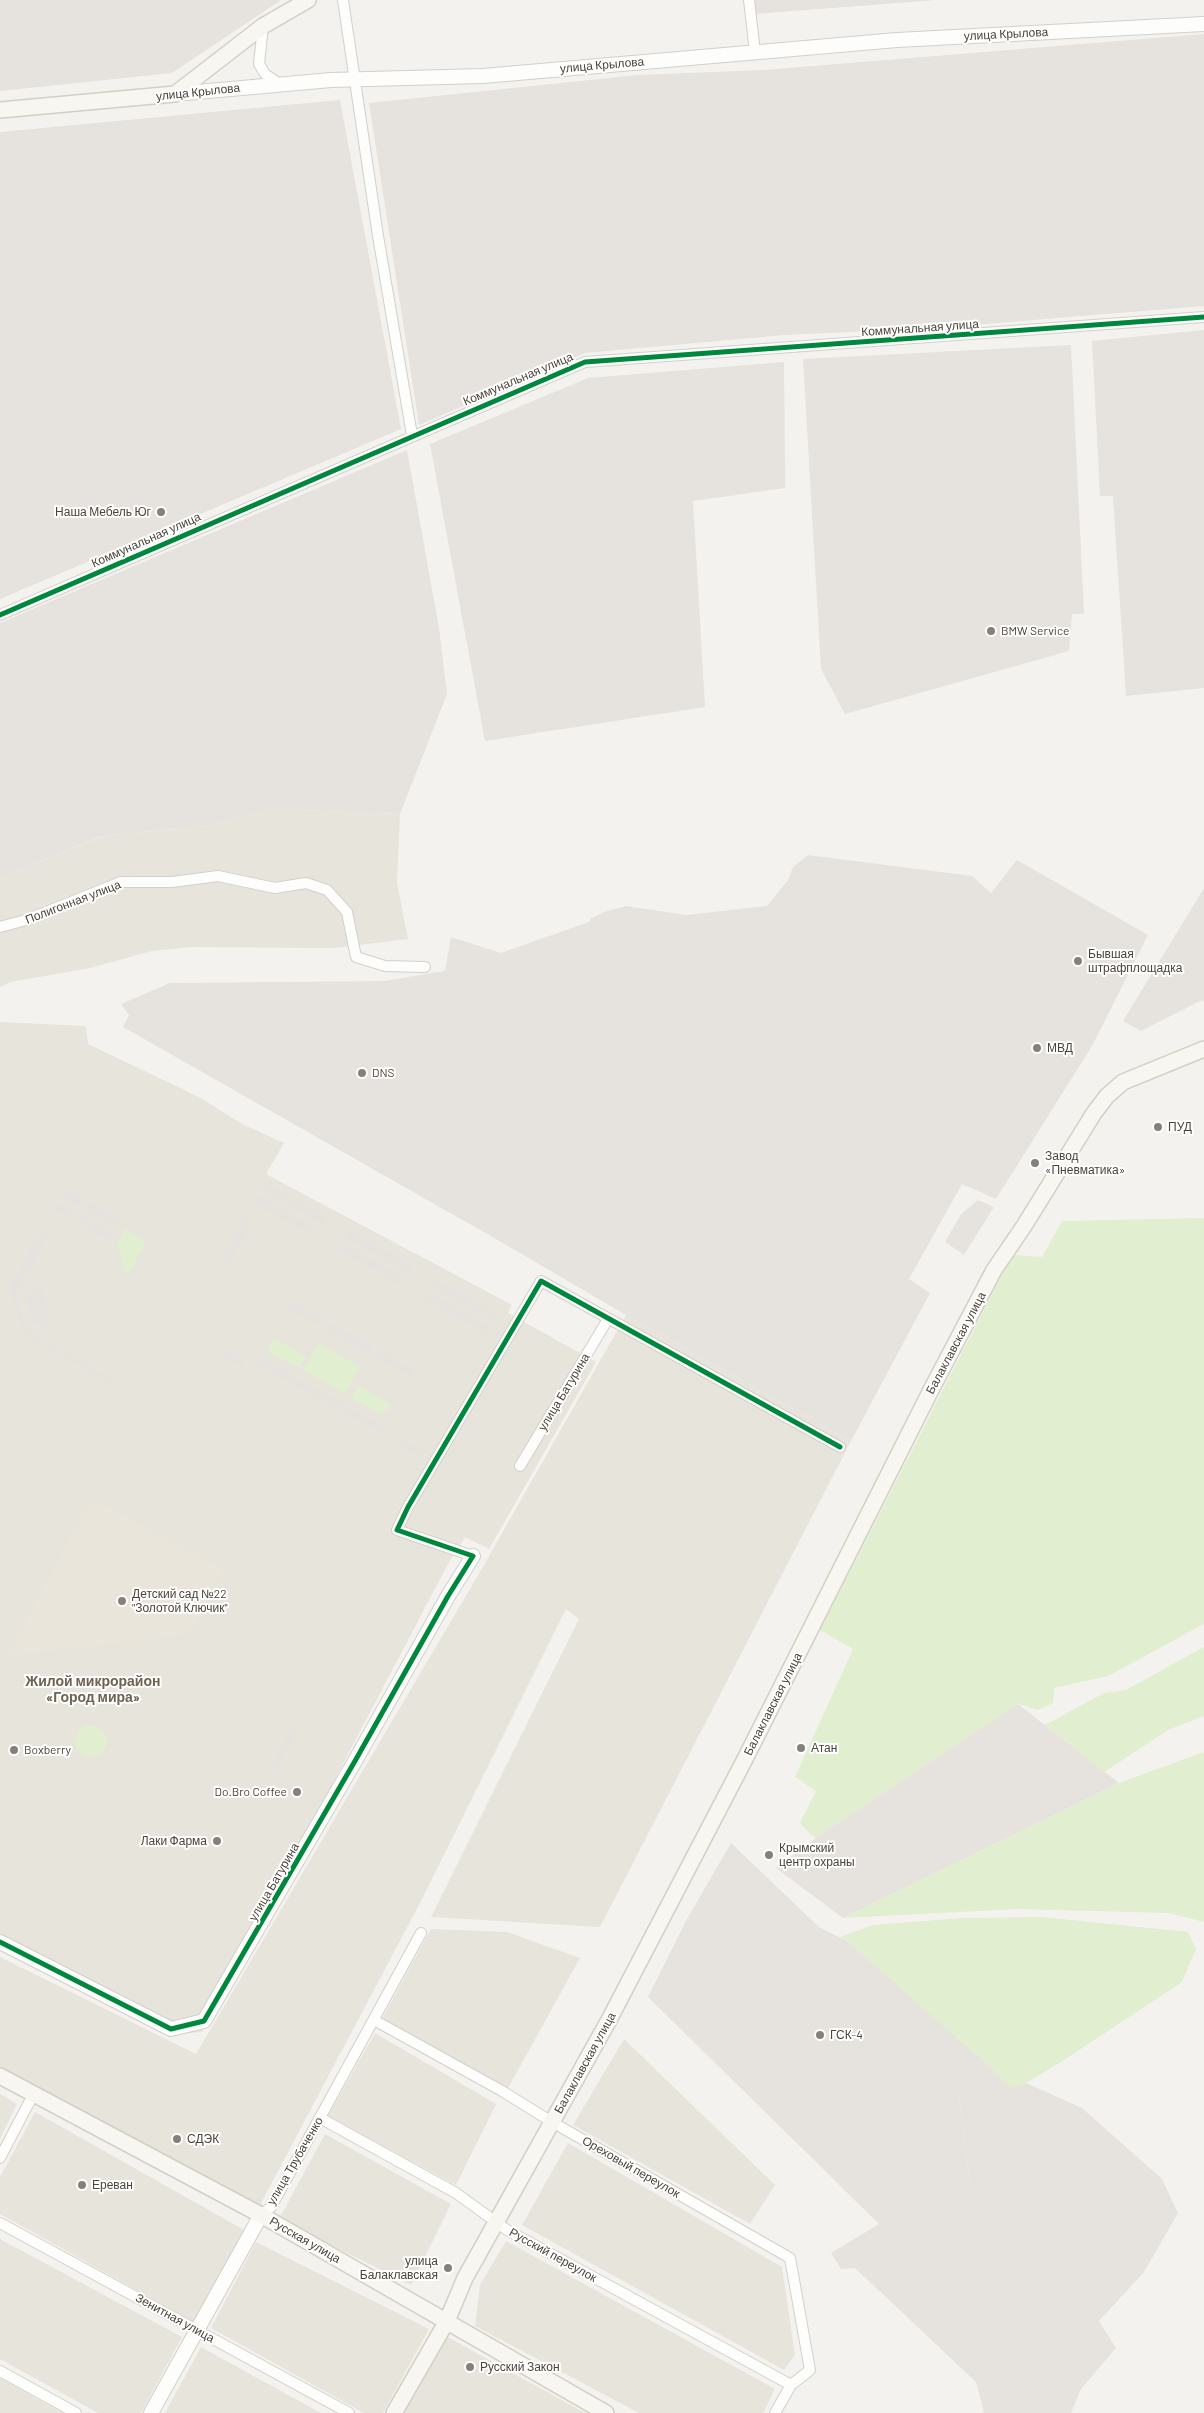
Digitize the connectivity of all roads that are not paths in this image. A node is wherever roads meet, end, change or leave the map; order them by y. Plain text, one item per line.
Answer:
1 (308, 0) edge
2 (343, 0) edge
3 (749, 0) edge
4 (1204, 24) edge
5 (263, 26) junction
6 (755, 52) junction
7 (355, 79) junction
8 (278, 83) junction
9 (175, 94) junction
10 (0, 110) edge
11 (1204, 317) edge
12 (412, 435) junction
13 (0, 615) edge
14 (0, 927) edge
15 (425, 967) dead end
16 (1204, 1049) edge
17 (608, 1319) junction
18 (840, 1448) dead end
19 (520, 1466) dead end
20 (473, 1556) joint
21 (421, 1933) dead end
22 (0, 1942) edge
23 (374, 2020) junction
24 (0, 2076) edge
25 (34, 2095) junction
26 (320, 2118) junction
27 (552, 2122) junction
28 (0, 2158) edge
29 (261, 2215) junction
30 (0, 2223) edge
31 (496, 2223) junction
32 (447, 2320) junction
33 (198, 2331) junction
34 (0, 2371) edge
35 (791, 2384) junction
36 (76, 2413) edge
37 (150, 2413) edge
38 (349, 2413) edge
39 (394, 2413) edge
40 (606, 2413) edge
41 (775, 2413) edge

1 - 5 main road
2 - 7 street
3 - 6 street
4 - 6 street, улица Крылова
5 - 8 street
5 - 9 main road
6 - 7 street, улица Крылова
7 - 8 street, улица Крылова
7 - 12 street
8 - 9 street, улица Крылова
9 - 10 main road, улица Крылова
11 - 12 street, Коммунальная улица
12 - 13 street, Коммунальная улица
14 - 15 street, Полигонная улица
16 - 27 main road, Балаклавская улица
17 - 18 street
17 - 19 street, улица Батурина
17 - 20 street
20 - 22 street, улица Батурина
21 - 23 street, улица Трубаченко
23 - 26 street, улица Трубаченко
23 - 27 street, Ореховый переулок
24 - 25 main road, Русская улица
25 - 28 street
25 - 29 main road, Русская улица
26 - 29 street, улица Трубаченко
26 - 31 street, Русский переулок
27 - 31 main road, Балаклавская улица
27 - 35 street, Ореховый переулок
29 - 32 main road, Русская улица
29 - 33 street, улица Трубаченко
30 - 33 street, Зенитная улица
31 - 32 main road, Балаклавская улица
31 - 35 street, Русский переулок
32 - 39 main road, Балаклавская улица
32 - 40 main road, Русская улица
33 - 37 street, улица Трубаченко
33 - 38 street, Зенитная улица
34 - 36 street
35 - 41 street

